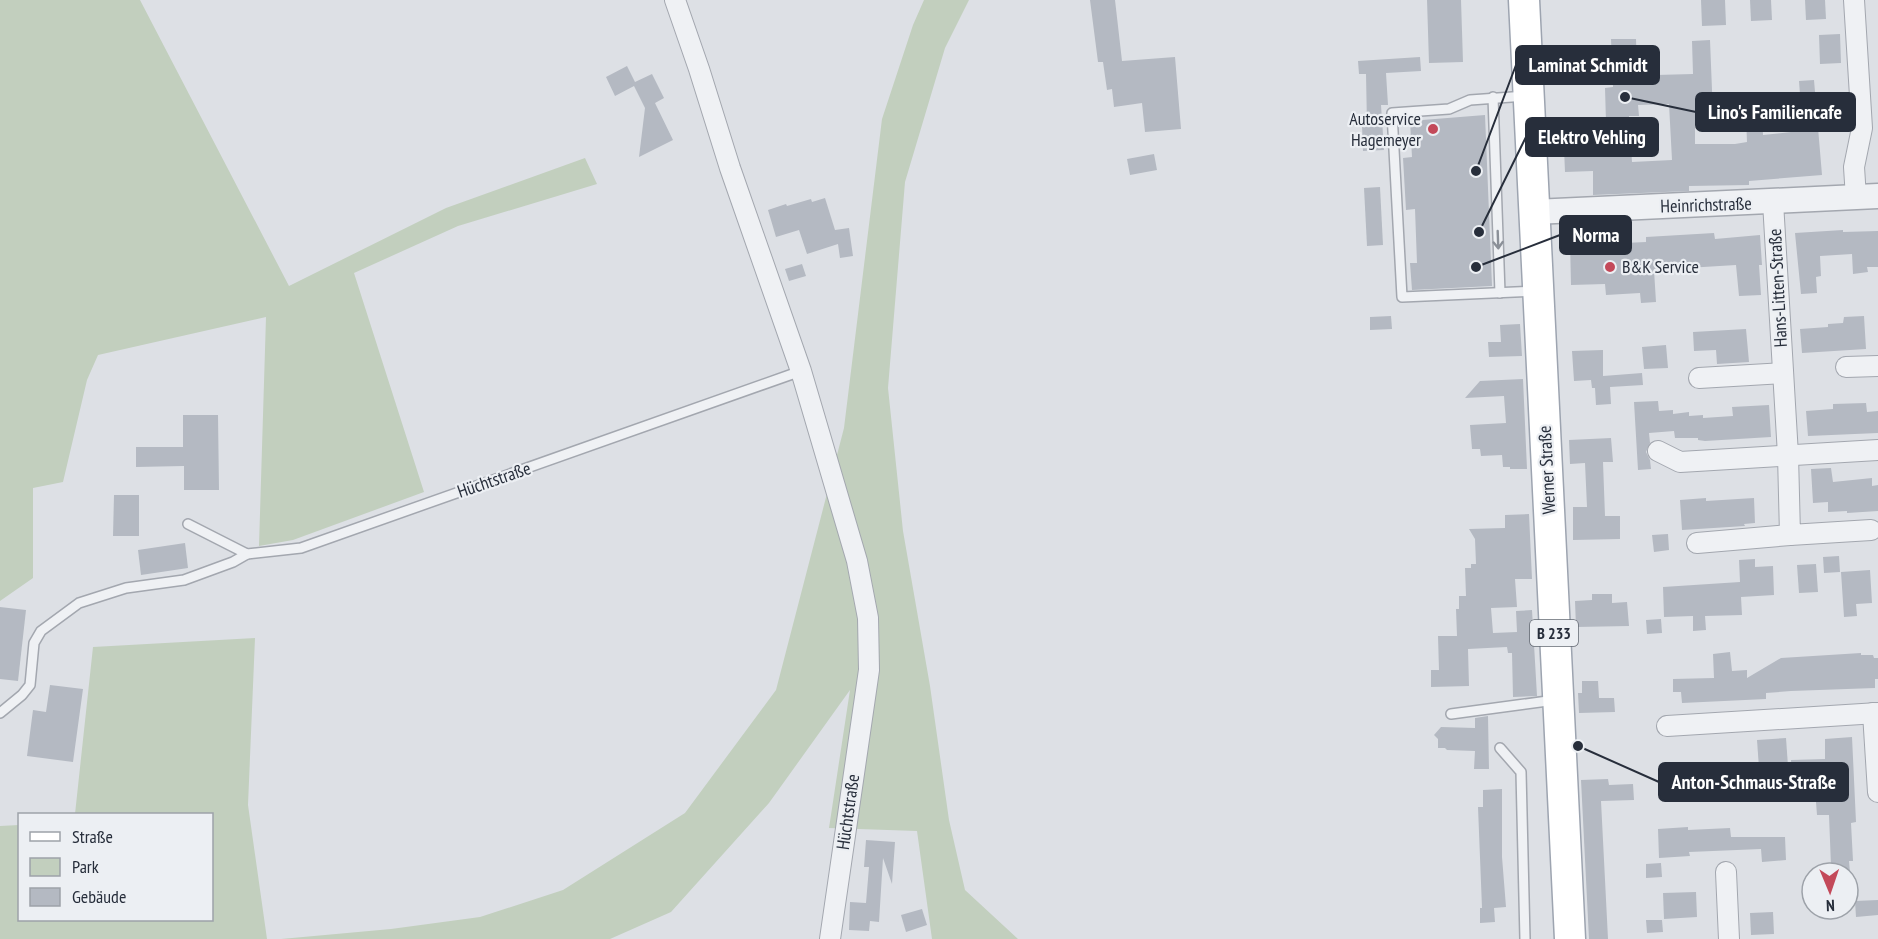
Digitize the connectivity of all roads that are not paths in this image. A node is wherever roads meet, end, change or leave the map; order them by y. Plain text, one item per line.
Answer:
1 (675, 0) edge
2 (1524, 0) edge
3 (1854, 0) edge
4 (1528, 96) junction
5 (1493, 97) junction
6 (1867, 197) edge
7 (1773, 202) junction
8 (1534, 212) junction
9 (1538, 291) junction
10 (1500, 293) junction
11 (1878, 366) edge
12 (1845, 367) dead end
13 (801, 371) junction
14 (1783, 373) junction
15 (1699, 378) dead end
16 (1878, 450) edge
17 (1658, 451) dead end
18 (1788, 455) junction
19 (188, 524) dead end
20 (1871, 530) dead end
21 (1790, 535) junction
22 (1697, 543) dead end
23 (247, 554) junction
24 (1558, 700) junction
25 (0, 713) edge
26 (1876, 713) edge
27 (1451, 714) dead end
28 (1667, 726) dead end
29 (1500, 748) dead end
30 (1878, 792) edge
31 (1726, 872) dead end
32 (830, 939) edge
33 (1525, 939) edge
34 (1570, 939) edge
35 (1729, 939) edge

1 - 13 street, Hüchtstraße
2 - 4 main road, Werner Straße / B 233
3 - 6 street
4 - 5 lane
4 - 8 main road, Werner Straße / B 233
5 -> 10 lane
5 - 10 lane
6 - 7 street, Heinrichstraße
7 - 8 street, Heinrichstraße
7 - 14 street, Hans-Litten-Straße
8 - 9 main road, Werner Straße / B 233
9 - 10 lane
9 - 24 main road, Werner Straße / B 233
11 - 12 street
13 - 23 lane, Hüchtstraße
13 - 32 street, Hüchtstraße
14 - 15 street, Hans-Litten-Straße
14 - 18 street, Hans-Litten-Straße
16 - 18 street
17 - 18 street
18 - 21 street, Hans-Litten-Straße
19 - 23 lane
20 - 21 street
21 - 22 street
23 - 25 lane
24 - 27 lane
24 - 34 main road, Werner Straße / B 233
26 - 28 street
26 - 30 street
29 - 33 lane
31 - 35 street

